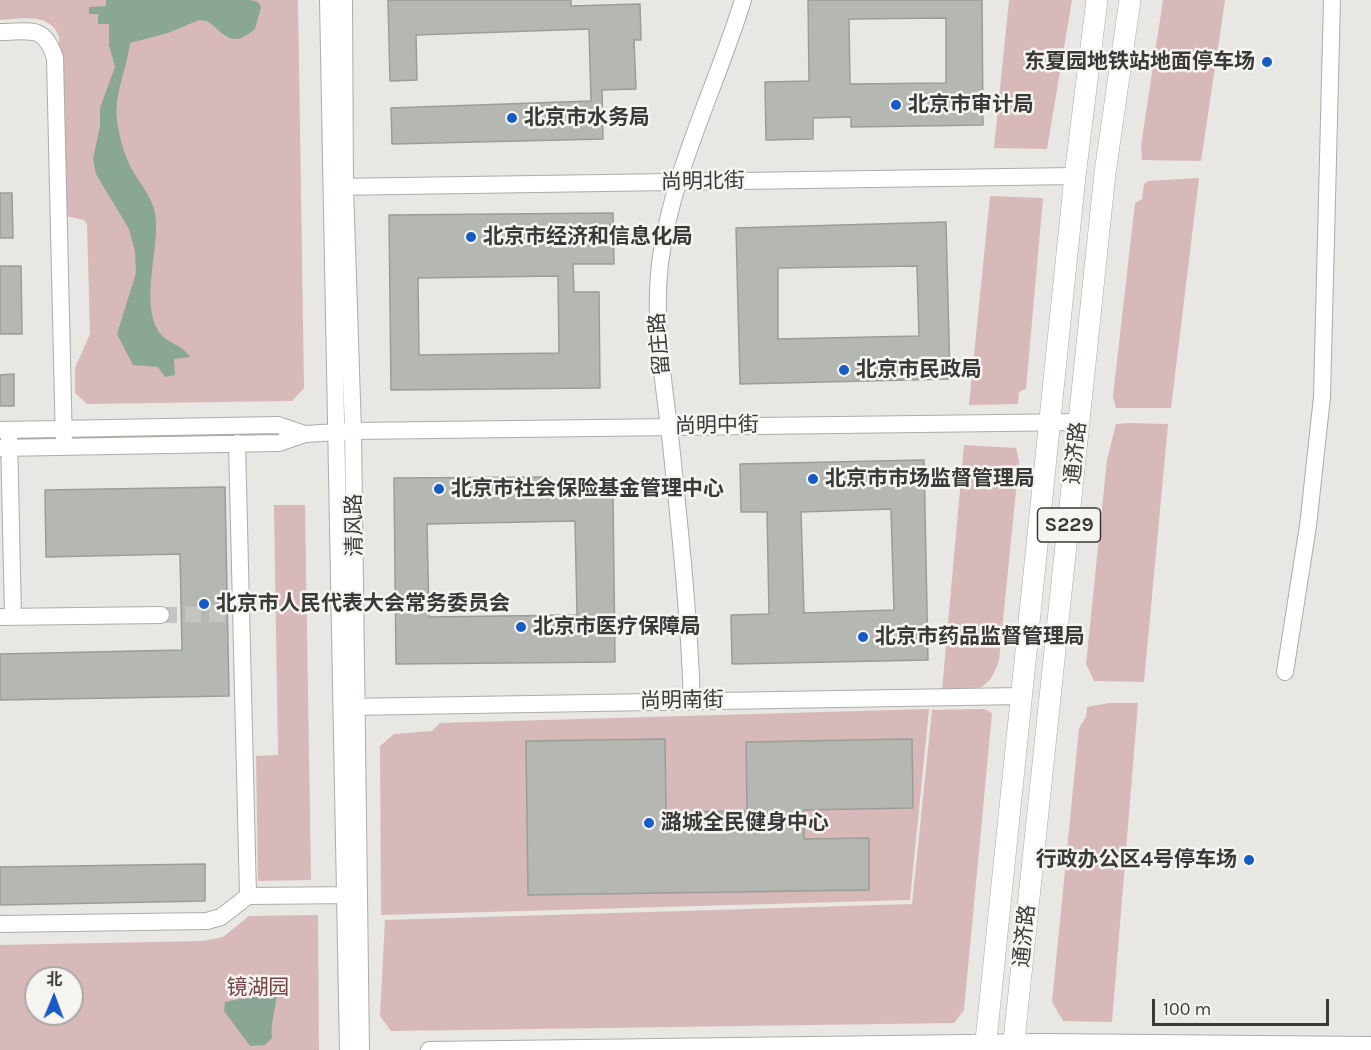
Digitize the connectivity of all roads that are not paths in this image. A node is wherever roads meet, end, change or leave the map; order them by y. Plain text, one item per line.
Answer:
1 (328, 0) edge
2 (344, 0) edge
3 (743, 0) edge
4 (1097, 0) edge
5 (1130, 0) edge
6 (1332, 0) edge
7 (0, 32) edge
8 (1075, 176) junction
9 (676, 182) junction
10 (338, 187) junction
11 (1080, 422) junction
12 (1050, 423) junction
13 (669, 427) junction
14 (5, 430) edge
15 (346, 431) junction
16 (306, 434) junction
17 (64, 438) junction
18 (237, 442) junction
19 (5, 448) edge
20 (161, 615) tunnel mouth
21 (6, 617) edge
22 (1285, 672) dead end
23 (1022, 696) junction
24 (692, 701) junction
25 (350, 707) junction
26 (353, 895) junction
27 (248, 896) junction
28 (0, 924) edge
29 (1371, 1045) edge
30 (985, 1047) edge
31 (1013, 1047) edge
32 (348, 1050) edge
33 (361, 1050) edge
34 (429, 1050) edge

1 - 10 street, 清风路
2 - 10 street, 清风路
3 - 9 street, 留庄路
4 - 8 main road, 通济路 / S229
5 - 11 main road, 通济路 / S229
6 - 22 street
7 - 17 street
8 - 9 street, 尚明北街
8 - 12 main road, 通济路 / S229
9 - 10 street, 尚明北街
9 - 13 street, 留庄路
10 - 15 street, 清风路
11 - 12 street, 尚明中街
11 - 31 main road, 通济路 / S229
12 - 13 street, 尚明中街
12 - 23 main road, 通济路 / S229
13 - 15 street, 尚明中街
13 - 24 street, 留庄路
14 - 17 street
14 - 19 street
15 - 16 street, 尚明中街
15 - 25 street, 清风路
16 - 17 street
16 - 18 street
17 - 18 street
17 - 19 street
18 - 27 street
19 - 21 street
20 - 21 street
23 - 24 street, 尚明南街
23 - 30 main road, 通济路 / S229
24 - 25 street, 尚明南街
25 - 26 street, 清风路
26 - 27 street
26 - 32 street, 清风路
26 - 33 street, 清风路
27 - 28 street
29 - 31 street
30 - 31 street
30 - 34 street

